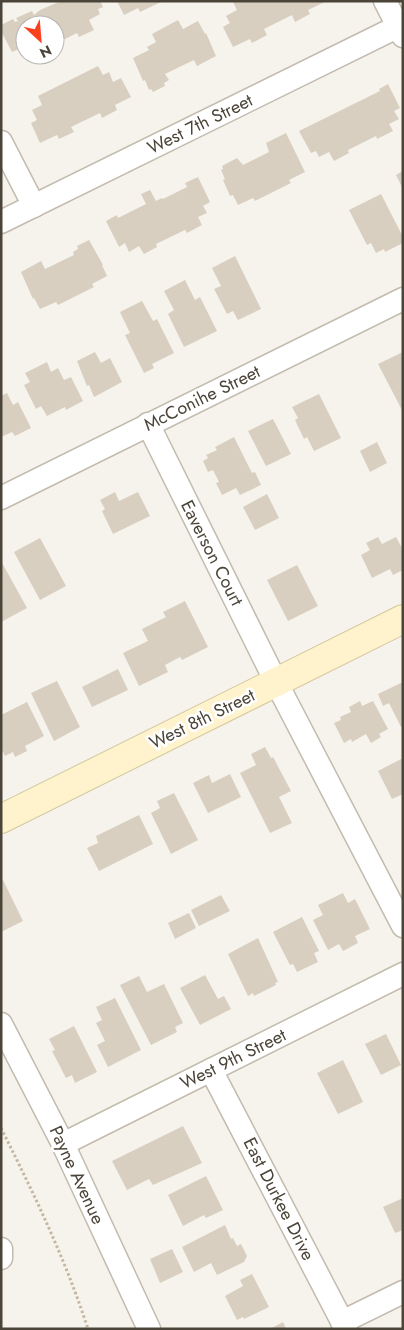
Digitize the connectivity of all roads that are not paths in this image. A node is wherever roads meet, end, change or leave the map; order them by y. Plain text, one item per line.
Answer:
1 (385, 1) edge
2 (401, 29) edge
3 (1, 142) edge
4 (34, 206) junction
5 (1, 222) edge
6 (403, 299) edge
7 (148, 424) junction
8 (1, 498) edge
9 (403, 619) edge
10 (276, 682) junction
11 (1, 819) edge
12 (403, 926) edge
13 (403, 974) edge
14 (1, 1024) edge
15 (211, 1070) junction
16 (63, 1144) junction
17 (1, 1249) edge
18 (1, 1258) edge
19 (403, 1292) edge
20 (344, 1326) edge
21 (149, 1329) edge

1 - 2 street
2 - 4 street, West 7th Street
3 - 4 street
4 - 5 street, West 7th Street
6 - 7 street, McConihe Street
7 - 8 street, McConihe Street
7 - 10 street, Eaverson Court
9 - 10 street, West 8th Street
10 - 11 street, West 8th Street
10 - 12 street, Eaverson Court
13 - 15 street, West 9th Street
14 - 16 street, Payne Avenue
15 - 16 street, West 9th Street
15 - 20 street, East Durkee Drive
16 - 21 street, Payne Avenue
17 - 18 street
19 - 20 street

